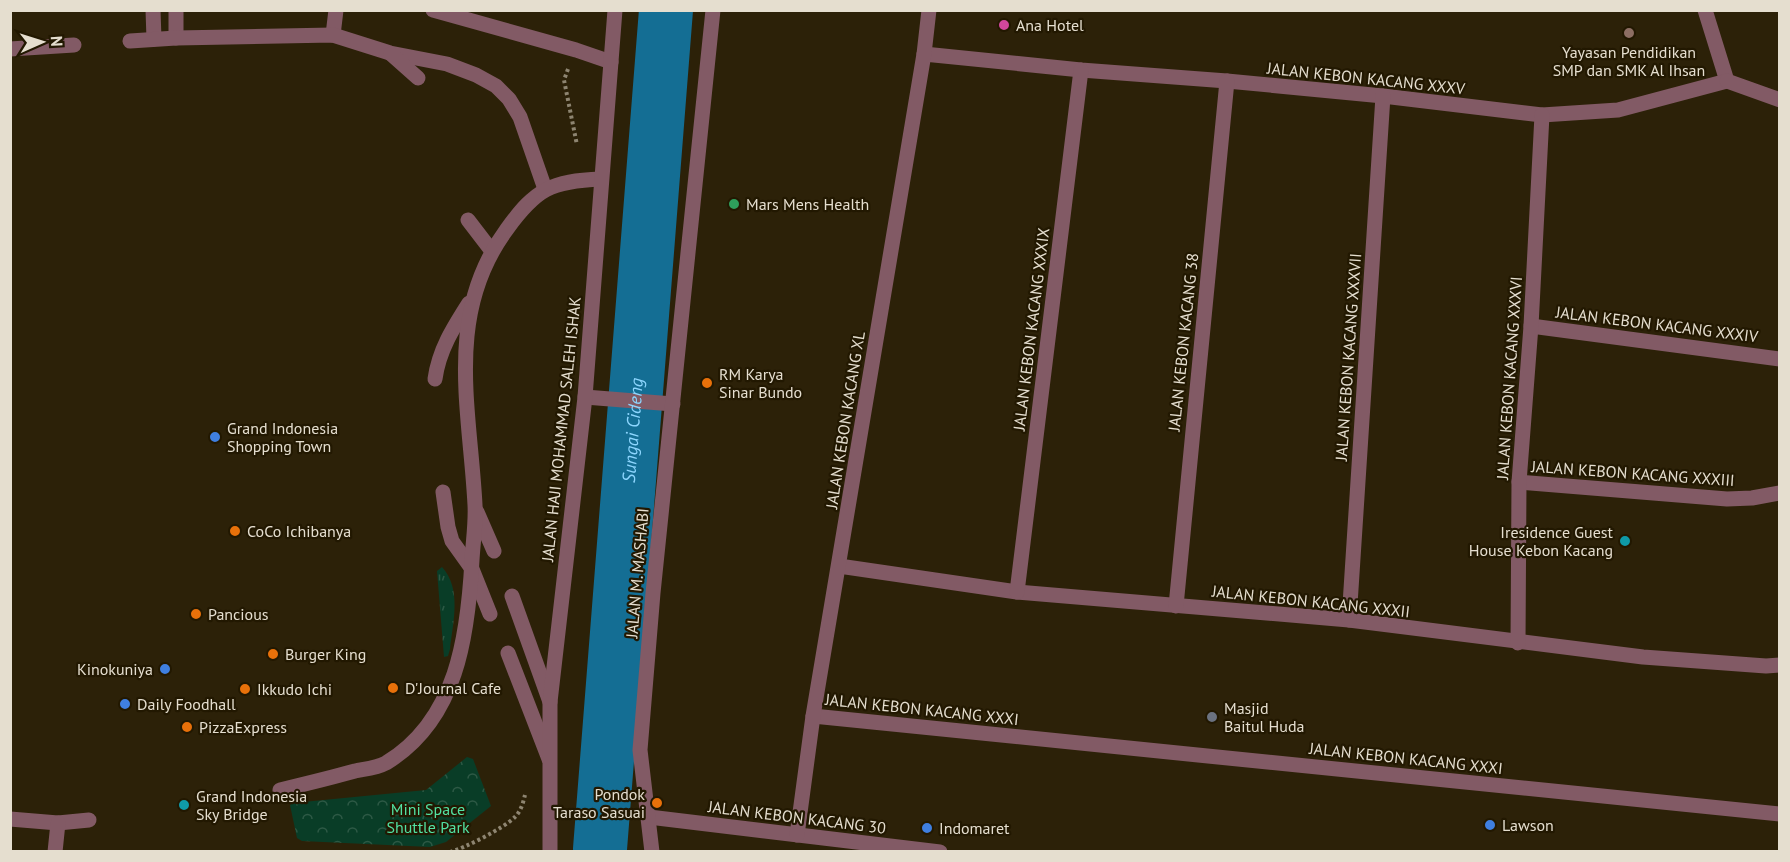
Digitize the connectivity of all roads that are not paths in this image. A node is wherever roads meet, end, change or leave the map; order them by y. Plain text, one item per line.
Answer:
1 (153, 10) edge
2 (176, 10) edge
3 (336, 10) edge
4 (433, 10) edge
5 (615, 10) edge
6 (713, 10) edge
7 (929, 10) edge
8 (1705, 10) edge
9 (333, 35) junction
10 (176, 38) junction
11 (154, 39) junction
12 (130, 41) dead end
13 (74, 45) dead end
14 (10, 49) edge
15 (390, 52) junction
16 (924, 54) junction
17 (611, 62) junction
18 (1081, 70) junction
19 (418, 78) dead end
20 (1227, 81) junction
21 (1727, 81) junction
22 (1383, 96) junction
23 (1779, 100) edge
24 (1542, 115) junction
25 (518, 143) dead end
26 (537, 164) junction
27 (601, 179) junction
28 (544, 189) junction
29 (468, 220) dead end
30 (491, 250) junction
31 (473, 297) junction
32 (1531, 326) junction
33 (1779, 358) edge
34 (435, 379) dead end
35 (585, 397) junction
36 (672, 404) junction
37 (1519, 482) junction
38 (443, 492) dead end
39 (1779, 493) edge
40 (475, 507) junction
41 (494, 551) dead end
42 (839, 566) junction
43 (472, 569) junction
44 (1017, 592) junction
45 (512, 596) dead end
46 (1176, 606) junction
47 (490, 614) dead end
48 (1349, 620) junction
49 (1518, 643) junction
50 (508, 653) dead end
51 (1779, 665) edge
52 (550, 702) junction
53 (813, 716) junction
54 (550, 762) junction
55 (280, 790) dead end
56 (1779, 814) edge
57 (649, 817) junction
58 (10, 819) edge
59 (88, 820) dead end
60 (58, 823) junction
61 (797, 835) junction
62 (55, 852) edge
63 (550, 852) edge
64 (652, 852) edge
65 (940, 852) edge

1 - 11 street
2 - 10 street
3 - 9 street
4 - 17 street
5 - 17 street, JALAN HAJI MOHAMMAD SALEH ISHAK
6 - 36 street, JALAN M. MASHABI
7 - 16 street, JALAN KEBON KACANG XL
8 - 21 street
9 - 10 street
9 - 15 street
10 - 11 street
11 - 12 street
13 - 14 street
15 - 19 street
15 - 26 street
16 - 18 street, JALAN KEBON KACANG XXXV
16 - 42 street, JALAN KEBON KACANG XL
17 - 27 street, JALAN HAJI MOHAMMAD SALEH ISHAK
18 - 20 street, JALAN KEBON KACANG XXXV
18 - 44 street, JALAN KEBON KACANG XXXIX
20 - 22 street, JALAN KEBON KACANG XXXV
20 - 46 street, JALAN KEBON KACANG 38
21 - 23 street
21 - 24 street, JALAN KEBON KACANG XXXV
22 - 24 street, JALAN KEBON KACANG XXXV
22 - 48 street, JALAN KEBON KACANG XXXVII
24 - 32 street, JALAN KEBON KACANG XXXVI
25 - 26 street
26 - 28 street
27 - 28 street
27 - 35 street, JALAN HAJI MOHAMMAD SALEH ISHAK
28 - 30 street
29 - 30 street
30 - 31 street
31 - 34 street
31 - 40 street
32 - 33 street, JALAN KEBON KACANG XXXIV
32 - 37 street, JALAN KEBON KACANG XXXVI
35 - 36 street
35 - 52 street, JALAN HAJI MOHAMMAD SALEH ISHAK
36 - 57 street, JALAN M. MASHABI
37 - 39 street, JALAN KEBON KACANG XXXIII
37 - 49 street, JALAN KEBON KACANG XXXVI
38 - 43 street
40 - 41 street
40 - 43 street
42 - 44 street, JALAN KEBON KACANG XXXII
42 - 53 street, JALAN KEBON KACANG XL
43 - 47 street
43 - 55 street
44 - 46 street, JALAN KEBON KACANG XXXII
45 - 52 street
46 - 48 street, JALAN KEBON KACANG XXXII
48 - 49 street, JALAN KEBON KACANG XXXII
49 - 51 street, JALAN KEBON KACANG XXXII
50 - 54 street
52 - 54 street, JALAN HAJI MOHAMMAD SALEH ISHAK
53 - 56 street, JALAN KEBON KACANG XXXI
53 - 61 street, JALAN KEBON KACANG XL
54 - 63 street, JALAN HAJI MOHAMMAD SALEH ISHAK
57 - 61 street, JALAN KEBON KACANG 30
57 - 64 street, JALAN M. MASHABI
58 - 60 street
59 - 60 street
60 - 62 street
61 - 65 street, JALAN KEBON KACANG 30

